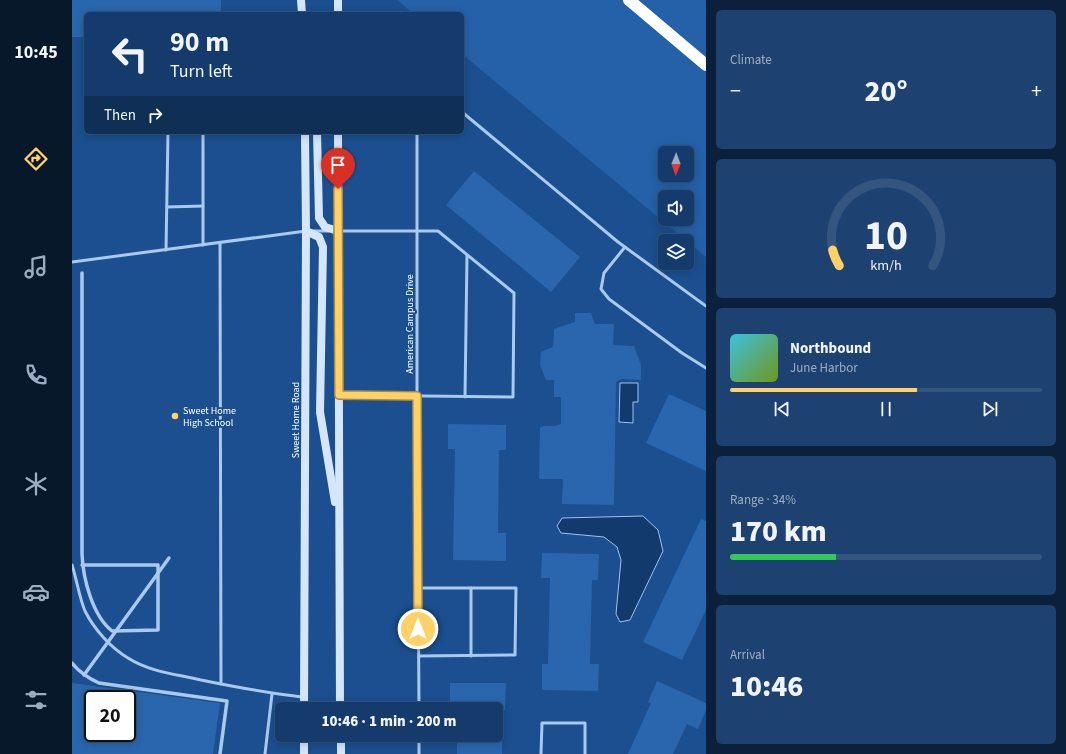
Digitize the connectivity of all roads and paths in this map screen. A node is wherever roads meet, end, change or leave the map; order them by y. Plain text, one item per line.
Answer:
1 (302, 0) edge
2 (338, 0) edge
3 (629, 0) edge
4 (302, 12) edge
5 (338, 12) edge
6 (706, 65) edge
7 (464, 114) edge
8 (168, 134) edge
9 (203, 134) edge
10 (305, 134) edge
11 (317, 134) edge
12 (338, 134) edge
13 (418, 134) edge
14 (203, 206) junction
15 (167, 207) junction
16 (418, 230) junction
17 (306, 231) junction
18 (338, 231) junction
19 (220, 243) junction
20 (203, 245) junction
21 (625, 247) junction
22 (166, 250) junction
23 (467, 254) junction
24 (72, 262) edge
25 (82, 273) dead end
26 (706, 306) edge
27 (706, 368) edge
28 (339, 395) junction
29 (417, 396) junction
30 (465, 397) junction
31 (340, 526) junction
32 (169, 558) dead end
33 (72, 564) edge
34 (82, 565) junction
35 (158, 572) junction
36 (418, 588) junction
37 (471, 588) junction
38 (116, 630) junction
39 (108, 641) junction
40 (419, 656) junction
41 (471, 656) junction
42 (72, 663) edge
43 (84, 675) junction
44 (220, 684) junction
45 (272, 694) junction
46 (304, 697) junction
47 (304, 702) edge
48 (340, 702) edge
49 (419, 702) edge
50 (304, 742) edge
51 (340, 742) edge
52 (419, 742) edge
53 (220, 754) edge
54 (265, 754) edge
55 (304, 754) edge
56 (341, 754) edge
57 (419, 754) edge
58 (541, 754) edge
59 (585, 754) edge

1 - 4 main road
2 - 5 main road
3 - 6 highway
7 - 21 lane
8 - 15 lane
9 - 14 lane
10 - 17 main road, Sweet Home Road
11 - 18 main road
12 - 18 main road
13 - 16 lane, American Campus Drive
14 - 15 lane
14 - 20 lane
15 - 22 lane
16 - 18 lane
16 - 23 lane
16 - 29 lane, American Campus Drive
17 - 18 lane
17 - 19 lane
17 - 31 main road
17 - 46 main road, Sweet Home Road
18 - 28 main road
19 - 20 lane
19 - 44 lane
20 - 22 lane
21 - 26 lane
21 - 27 lane
22 - 24 lane
23 - 30 lane
23 - 30 lane
25 - 34 street
28 - 29 lane
28 - 31 main road
29 - 30 lane
29 - 36 lane, American Campus Drive
31 - 48 main road
32 - 35 street
33 - 39 lane
34 - 35 street
34 - 38 street
35 - 38 street
35 - 38 street
36 - 37 lane
36 - 40 lane, American Campus Drive
37 - 41 lane
37 - 41 lane
38 - 39 street
39 - 43 street
39 - 44 lane
40 - 41 lane
40 - 49 lane, American Campus Drive
42 - 43 street
43 - 53 street
44 - 45 lane
45 - 46 lane
45 - 54 lane
46 - 47 main road, Sweet Home Road
50 - 55 main road
51 - 56 main road
52 - 57 lane
58 - 59 lane

